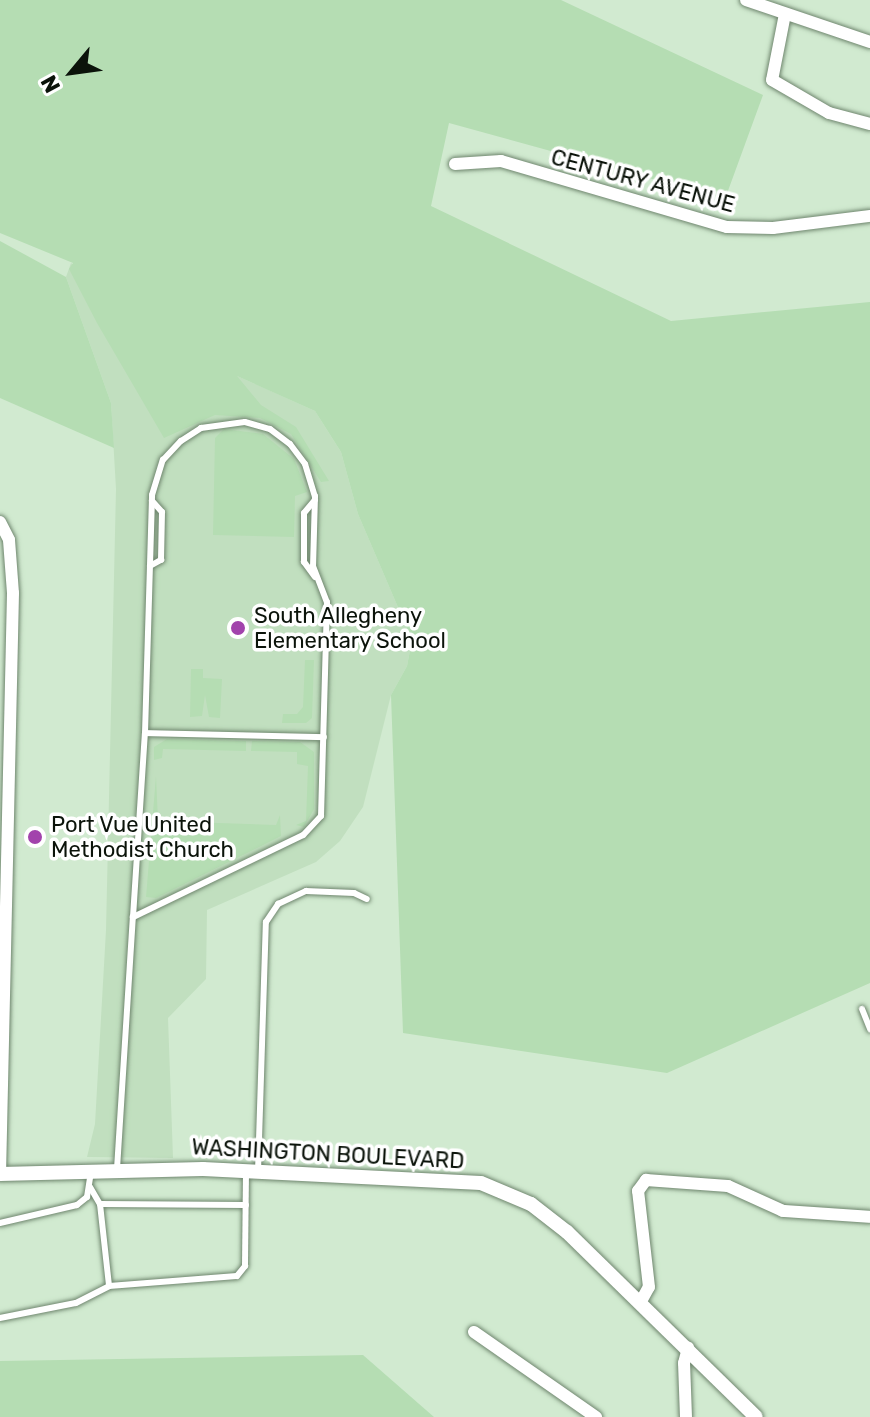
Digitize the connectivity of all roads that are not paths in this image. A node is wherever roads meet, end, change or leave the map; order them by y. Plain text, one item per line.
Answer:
1 (746, 0) edge
2 (785, 14) junction
3 (870, 42) edge
4 (870, 124) edge
5 (455, 164) dead end
6 (870, 216) edge
7 (315, 500) junction
8 (0, 522) edge
9 (323, 587) junction
10 (145, 733) junction
11 (324, 737) junction
12 (367, 899) dead end
13 (133, 917) junction
14 (862, 1009) dead end
15 (2, 1027) edge
16 (870, 1029) edge
17 (2, 1061) edge
18 (1, 1127) edge
19 (91, 1169) junction
20 (117, 1169) junction
21 (0, 1174) edge
22 (252, 1175) junction
23 (90, 1187) junction
24 (100, 1204) junction
25 (246, 1205) junction
26 (870, 1217) edge
27 (0, 1223) edge
28 (109, 1286) junction
29 (640, 1303) junction
30 (0, 1318) edge
31 (474, 1332) dead end
32 (688, 1348) junction
33 (596, 1417) edge
34 (686, 1417) edge
35 (756, 1417) edge

1 - 2 street
2 - 3 street
2 - 4 street
5 - 6 street, CENTURY AVENUE
7 - 9 lane
7 - 9 lane
7 - 10 lane
8 - 15 street
9 - 11 lane
10 - 11 lane
10 - 13 lane
11 - 13 lane
12 - 22 lane
13 - 20 lane
14 - 16 lane
15 - 17 street
17 - 18 street
18 - 21 street
19 - 20 street, WASHINGTON BOULEVARD
19 - 21 street, WASHINGTON BOULEVARD
19 - 23 lane
20 - 22 street, WASHINGTON BOULEVARD
22 - 25 lane
22 - 29 street, WASHINGTON BOULEVARD
23 - 24 lane
23 - 27 lane
24 - 25 lane
24 - 28 lane
25 - 28 lane
26 - 29 street
28 - 30 lane
29 - 32 street, WASHINGTON BOULEVARD
31 - 33 street
32 - 34 street
32 - 35 street, WASHINGTON BOULEVARD

